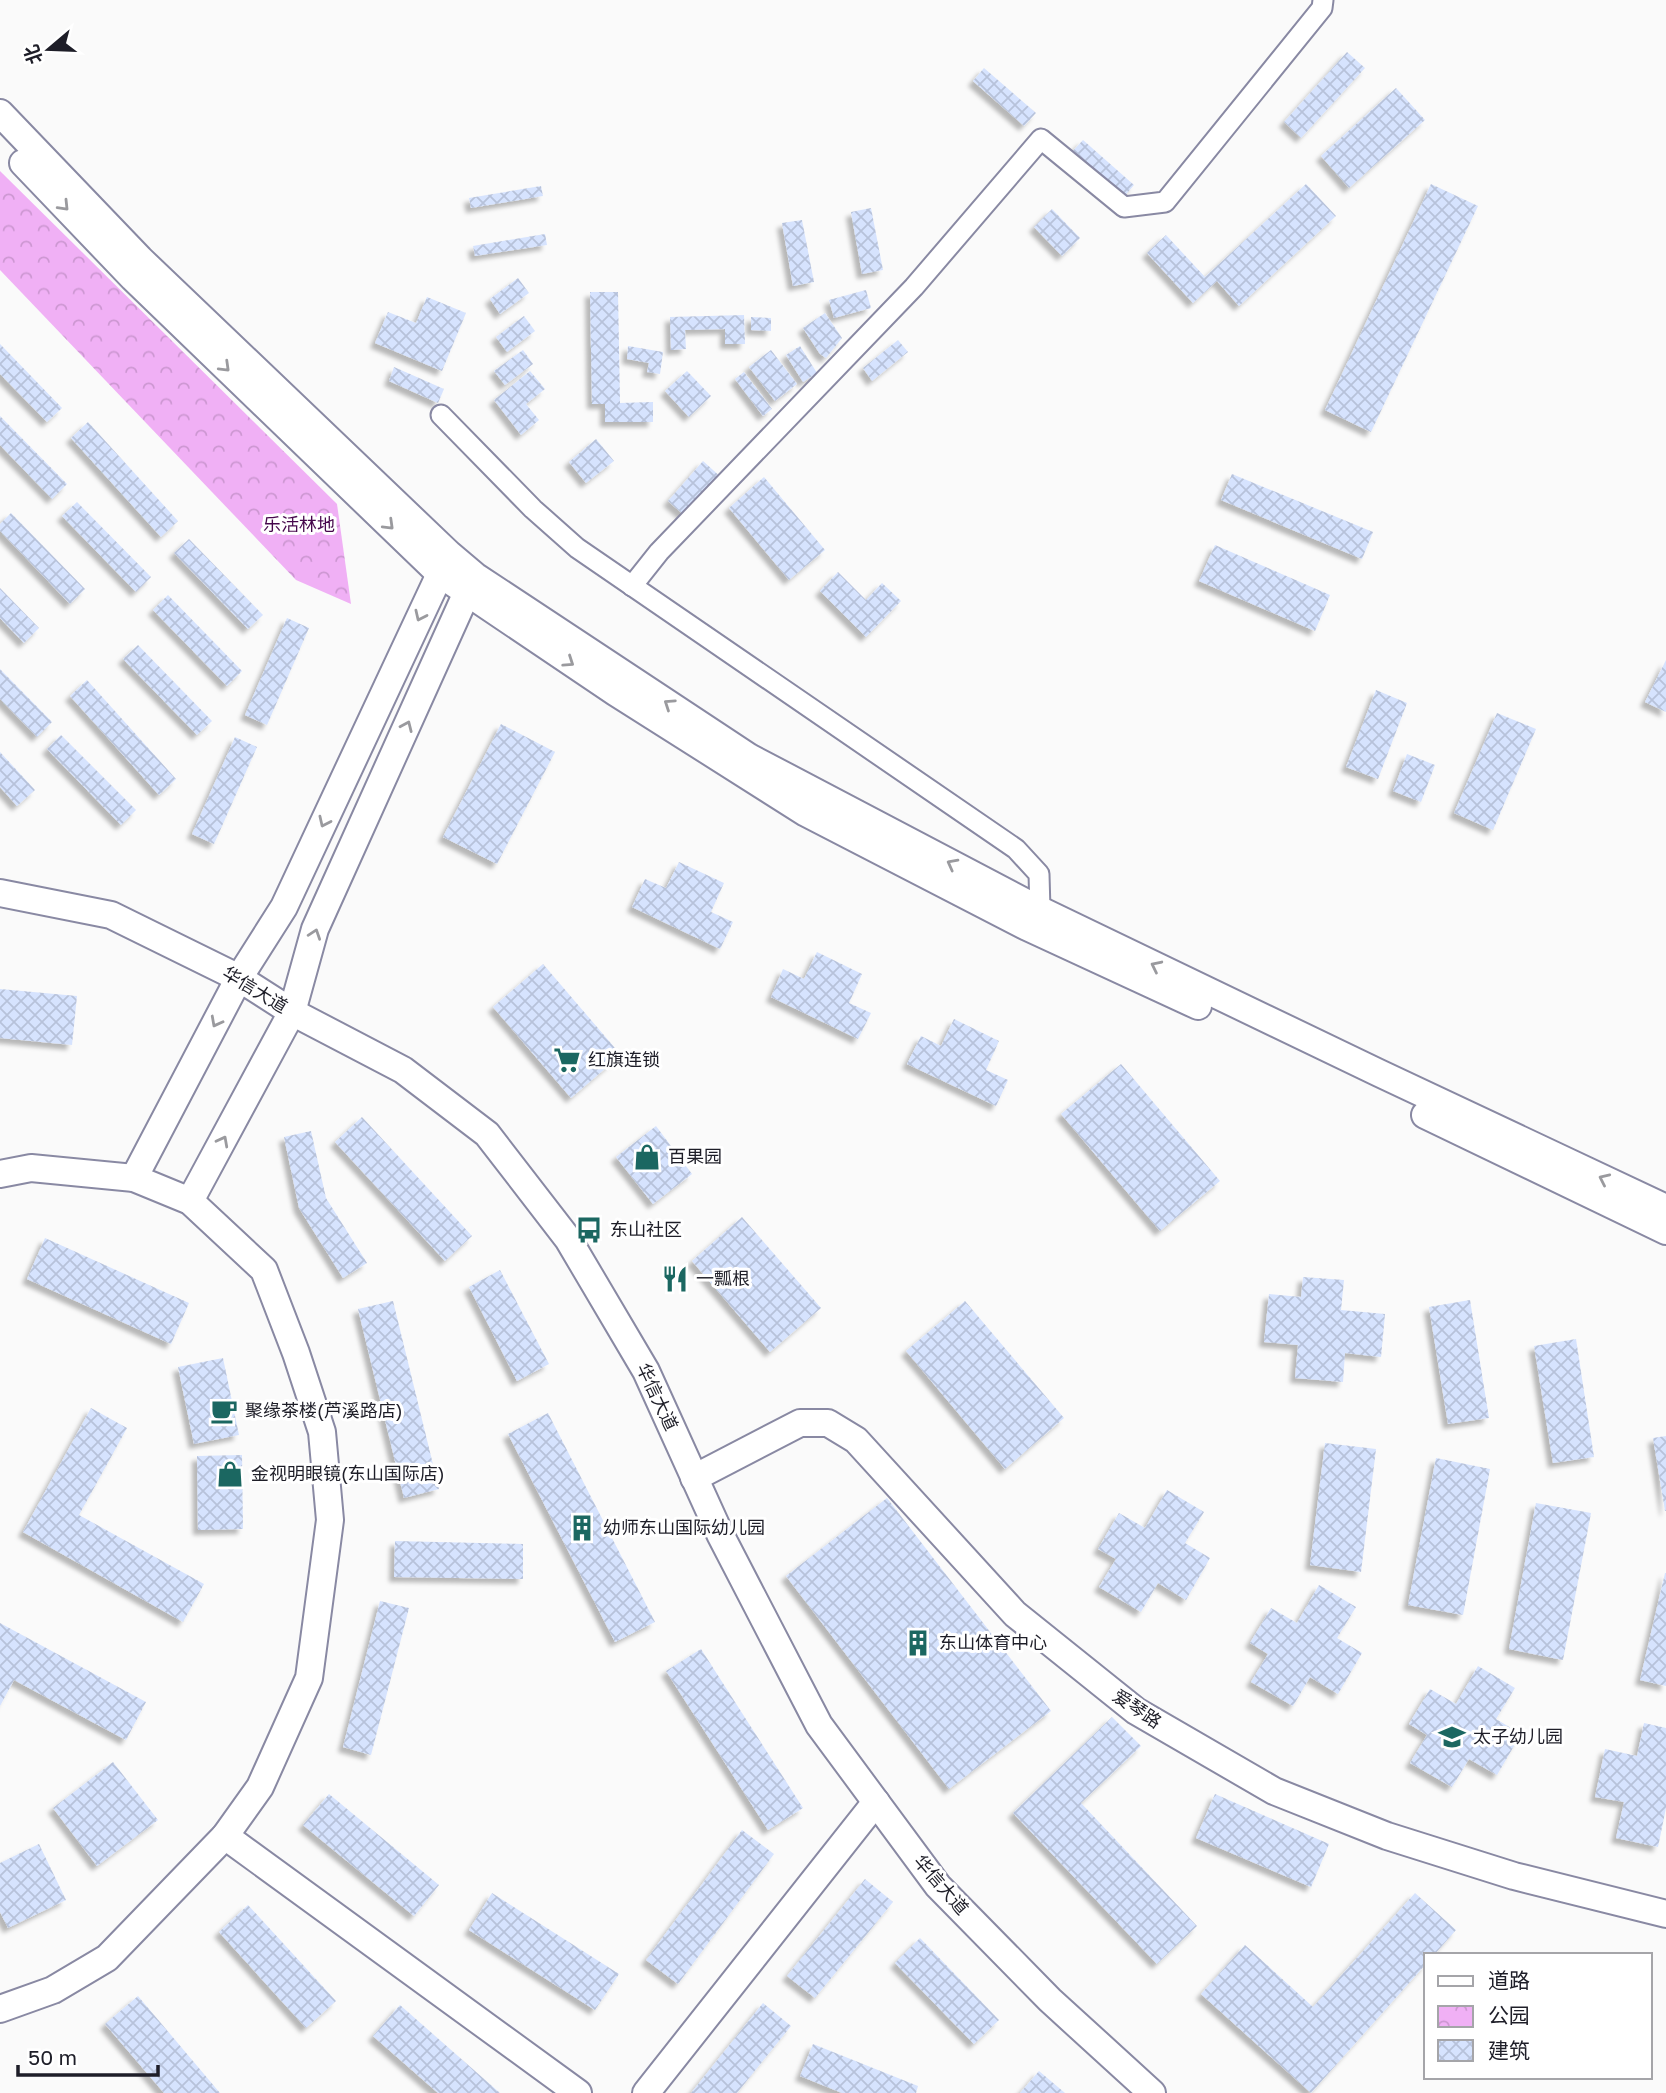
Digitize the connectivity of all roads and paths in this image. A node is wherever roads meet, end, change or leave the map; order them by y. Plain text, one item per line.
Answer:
1 (1323, 0) edge
2 (0, 113) edge
3 (0, 139) edge
4 (442, 415) dead end
5 (444, 564) junction
6 (471, 584) junction
7 (632, 586) junction
8 (0, 893) edge
9 (1040, 910) junction
10 (239, 978) junction
11 (292, 1012) junction
12 (0, 1174) edge
13 (134, 1178) junction
14 (190, 1201) junction
15 (1666, 1208) edge
16 (1666, 1231) edge
17 (694, 1478) junction
18 (876, 1802) junction
19 (226, 1836) junction
20 (1666, 1914) edge
21 (0, 2009) edge
22 (578, 2093) edge
23 (646, 2093) edge
24 (1152, 2093) edge

1 - 7 street
2 - 5 street
3 -> 5 street
4 - 7 street
5 - 6 street
5 -> 10 street
9 -> 6 street
11 -> 6 street
6 -> 16 street
7 - 9 street
8 - 10 street, 华信大道
15 -> 9 street
10 - 11 street, 华信大道
10 -> 13 street
14 -> 11 street
11 - 17 street, 华信大道
12 - 13 street
13 - 14 street
14 - 19 street
17 - 18 street, 华信大道
17 - 20 street, 爱琴路
18 - 23 street
18 - 24 street, 华信大道
19 - 21 street
19 - 22 street

